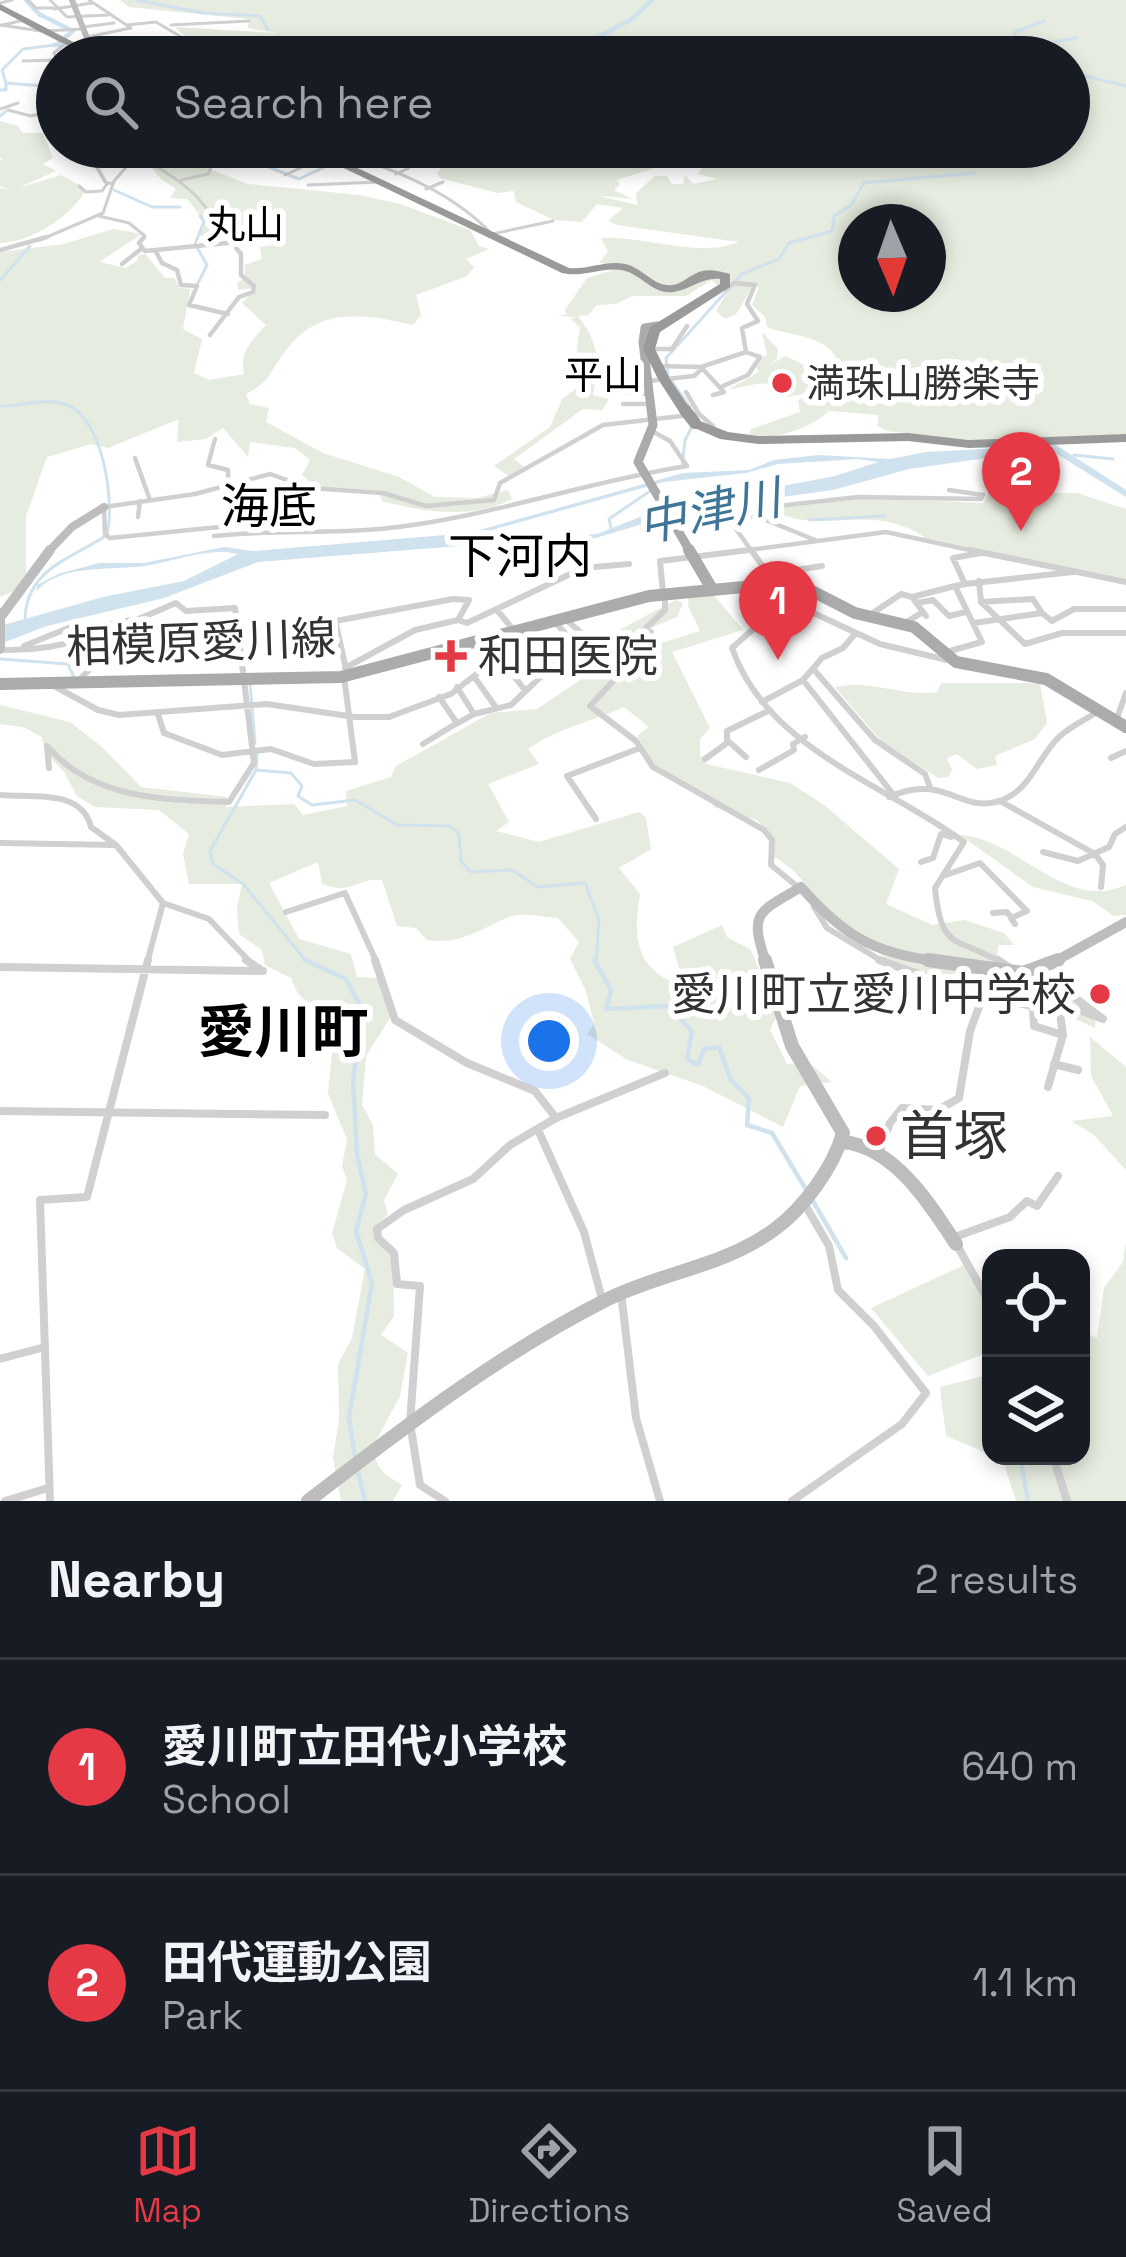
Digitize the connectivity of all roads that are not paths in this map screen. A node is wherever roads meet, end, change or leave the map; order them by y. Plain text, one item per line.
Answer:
1 (12, 0) edge
2 (28, 0) edge
3 (50, 0) edge
4 (91, 2) edge
5 (73, 3) edge
6 (0, 6) edge
7 (53, 9) junction
8 (110, 15) junction
9 (156, 22) junction
10 (249, 22) dead end
11 (21, 23) junction
12 (114, 23) dead end
13 (1, 25) edge
14 (127, 25) junction
15 (11, 32) dead end
16 (62, 36) edge
17 (73, 36) edge
18 (76, 36) edge
19 (81, 36) edge
20 (85, 36) edge
21 (94, 36) edge
22 (179, 36) edge
23 (36, 61) edge
24 (22, 62) dead end
25 (18, 103) dead end
26 (0, 109) edge
27 (8, 110) junction
28 (36, 115) edge
29 (99, 168) edge
30 (126, 168) edge
31 (161, 168) edge
32 (212, 168) edge
33 (298, 168) edge
34 (356, 168) edge
35 (378, 168) edge
36 (409, 168) edge
37 (396, 174) junction
38 (286, 175) dead end
39 (192, 176) junction
40 (203, 177) dead end
41 (181, 179) junction
42 (380, 182) junction
43 (443, 182) dead end
44 (308, 185) dead end
45 (79, 186) dead end
46 (111, 186) junction
47 (427, 189) junction
48 (96, 216) junction
49 (553, 221) dead end
50 (493, 234) junction
51 (242, 242) junction
52 (141, 249) junction
53 (0, 250) edge
54 (155, 250) junction
55 (122, 264) dead end
56 (731, 286) junction
57 (228, 314) junction
58 (687, 326) dead end
59 (210, 335) dead end
60 (644, 351) junction
61 (746, 352) junction
62 (702, 368) junction
63 (663, 373) junction
64 (622, 374) dead end
65 (723, 386) junction
66 (686, 392) dead end
67 (647, 393) junction
68 (712, 395) dead end
69 (626, 403) dead end
70 (694, 415) junction
71 (652, 425) junction
72 (1126, 438) edge
73 (214, 439) dead end
74 (135, 458) dead end
75 (642, 473) junction
76 (229, 486) junction
77 (950, 490) dead end
78 (150, 500) junction
79 (140, 501) junction
80 (104, 507) junction
81 (139, 515) dead end
82 (728, 518) junction
83 (229, 530) junction
84 (214, 536) dead end
85 (818, 542) junction
86 (751, 549) junction
87 (985, 551) junction
88 (693, 555) junction
89 (629, 564) dead end
90 (822, 566) dead end
91 (1076, 572) junction
92 (979, 581) junction
93 (1126, 582) edge
94 (965, 584) junction
95 (955, 586) junction
96 (768, 587) junction
97 (712, 589) junction
98 (803, 590) junction
99 (664, 594) junction
100 (915, 600) junction
101 (981, 602) junction
102 (1126, 609) edge
103 (497, 610) junction
104 (966, 612) junction
105 (1042, 613) junction
106 (2, 615) edge
107 (867, 617) junction
108 (995, 617) junction
109 (558, 618) junction
110 (135, 620) junction
111 (335, 620) junction
112 (458, 620) junction
113 (974, 623) junction
114 (903, 625) junction
115 (514, 629) junction
116 (652, 632) dead end
117 (1126, 633) edge
118 (855, 634) junction
119 (239, 638) junction
120 (23, 648) junction
121 (3, 650) edge
122 (582, 653) junction
123 (943, 653) junction
124 (501, 659) junction
125 (99, 660) dead end
126 (622, 662) junction
127 (956, 662) junction
128 (815, 671) junction
129 (346, 673) junction
130 (475, 678) junction
131 (803, 680) junction
132 (242, 681) junction
133 (0, 684) edge
134 (52, 684) junction
135 (78, 684) junction
136 (457, 687) junction
137 (525, 690) junction
138 (1126, 693) edge
139 (439, 697) junction
140 (762, 703) junction
141 (251, 705) junction
142 (495, 706) junction
143 (1125, 706) edge
144 (770, 710) junction
145 (1100, 711) junction
146 (158, 714) junction
147 (474, 714) junction
148 (349, 715) junction
149 (457, 724) junction
150 (1122, 727) edge
151 (805, 737) junction
152 (727, 740) junction
153 (423, 744) dead end
154 (640, 748) junction
155 (255, 751) junction
156 (746, 758) dead end
157 (705, 759) dead end
158 (355, 762) junction
159 (49, 768) dead end
160 (364, 770) dead end
161 (759, 770) dead end
162 (930, 787) junction
163 (0, 795) edge
164 (891, 795) junction
165 (1000, 801) junction
166 (596, 819) dead end
167 (1126, 827) edge
168 (962, 840) junction
169 (0, 844) edge
170 (116, 845) junction
171 (1043, 853) dead end
172 (1095, 854) junction
173 (921, 862) dead end
174 (943, 876) junction
175 (798, 887) junction
176 (1101, 887) dead end
177 (163, 903) junction
178 (286, 912) dead end
179 (993, 913) dead end
180 (1126, 922) edge
181 (0, 967) edge
182 (145, 969) junction
183 (1014, 972) junction
184 (1030, 973) junction
185 (989, 996) junction
186 (1033, 1006) junction
187 (1063, 1035) junction
188 (1054, 1064) junction
189 (1078, 1070) dead end
190 (664, 1072) dead end
191 (1048, 1088) dead end
192 (0, 1111) edge
193 (109, 1112) junction
194 (325, 1115) dead end
195 (556, 1118) junction
196 (538, 1131) junction
197 (844, 1142) junction
198 (877, 1154) junction
199 (1058, 1176) dead end
200 (806, 1196) junction
201 (954, 1241) junction
202 (982, 1290) edge
203 (621, 1294) junction
204 (602, 1303) junction
205 (45, 1347) junction
206 (0, 1359) edge
207 (410, 1423) junction
208 (1056, 1465) edge
209 (50, 1488) junction
210 (5, 1501) edge
211 (50, 1501) edge
212 (308, 1501) edge
213 (445, 1501) edge
214 (660, 1501) edge
215 (792, 1501) edge
216 (1067, 1501) edge

1 - 6 street
2 - 7 street
3 - 7 street
4 - 5 street
4 - 8 street
5 - 7 street
5 - 18 street
6 - 11 highway
7 - 17 street
8 - 14 street
8 - 19 street
9 - 10 street
9 - 14 street
9 - 22 street
11 - 13 street
11 - 15 street
11 - 16 highway
12 - 20 street
14 - 21 street
23 - 24 street
25 - 27 street
26 - 27 street
27 - 28 street
29 - 46 street
30 - 46 street
31 - 41 street
32 - 39 street
33 - 38 street
34 - 42 highway
35 - 37 street
36 - 37 street
37 - 47 street
39 - 40 street
39 - 41 street
41 - 51 street
42 - 44 street
42 - 50 highway
43 - 47 street
45 - 46 street
46 - 48 street
47 - 50 street
48 - 52 street
48 - 53 street
49 - 50 street
50 - 56 highway
51 - 54 street
51 - 57 street
52 - 54 street
52 - 55 street
54 - 57 street
56 - 60 highway
56 - 61 street
57 - 59 street
58 - 60 street
60 - 63 highway
61 - 62 street
61 - 65 street
62 - 63 street
62 - 63 street
62 - 65 street
63 - 67 main road
63 - 67 street
63 - 70 highway
64 - 67 street
65 - 68 street
66 - 70 street
67 - 69 street
67 - 71 main road
70 - 71 street
70 - 72 highway
71 - 75 main road
71 - 75 street
71 - 76 street
73 - 76 street
74 - 78 street
75 - 83 street
75 - 88 main road
76 - 78 street
76 - 83 street
77 - 82 street
78 - 79 street
79 - 80 street
79 - 81 street
80 - 83 street
80 - 106 street
82 - 85 street
82 - 86 street
83 - 84 street
85 - 86 street
85 - 87 street
86 - 88 street
86 - 96 street
87 - 91 street
87 - 94 street
88 - 97 main road
88 - 99 street
89 - 103 street
90 - 98 street
91 - 92 street
91 - 93 street
92 - 94 street
92 - 101 street
94 - 95 street
95 - 100 street
95 - 104 street
96 - 97 main road, 相模原愛川線
96 - 98 main road
96 - 118 street
96 - 140 street
97 - 99 main road, 相模原愛川線
98 - 107 main road
99 - 109 main road, 相模原愛川線
99 - 126 street
100 - 104 street
100 - 107 street
100 - 114 street
101 - 105 street
101 - 108 street
102 - 105 street
103 - 112 street
103 - 115 street
104 - 113 street
105 - 108 street
106 - 121 street
107 - 114 main road
108 - 113 street
108 - 117 street
109 - 115 main road, 相模原愛川線
109 - 122 street
109 - 122 street
110 - 119 street
110 - 120 street
110 - 120 street
111 - 112 street
111 - 119 street
111 - 129 street
112 - 129 street
113 - 123 street
114 - 123 main road
115 - 124 street
115 - 129 main road, 相模原愛川線
116 - 126 street
118 - 127 street
118 - 128 street
119 - 132 street
120 - 121 street
122 - 137 street
123 - 127 main road
124 - 130 street
124 - 137 street
125 - 135 street
126 - 154 street
127 - 145 main road
128 - 131 street
128 - 162 street
129 - 132 main road, 相模原愛川線
129 - 148 street
130 - 136 street
130 - 142 street
131 - 140 street
131 - 164 street
132 - 135 main road, 相模原愛川線
132 - 141 street
133 - 134 main road, 相模原愛川線
134 - 135 main road, 相模原愛川線
134 - 146 street
136 - 139 street
136 - 147 street
137 - 142 street
138 - 143 street
139 - 148 street
139 - 149 street
140 - 144 street
141 - 146 street
141 - 148 street
141 - 155 street
142 - 147 street
143 - 150 street
144 - 151 street
144 - 152 street
145 - 150 main road
145 - 165 street
146 - 155 street
147 - 149 street
148 - 158 street
149 - 153 street
151 - 161 street
151 - 164 street
152 - 156 street
152 - 157 street
154 - 166 street
154 - 175 street
155 - 158 street
155 - 159 street
158 - 160 street
162 - 164 street
162 - 165 street
163 - 170 street
164 - 168 street
165 - 172 street
167 - 172 street
168 - 173 street
168 - 174 street
169 - 170 street
170 - 177 street
171 - 172 street
172 - 176 street
174 - 179 street
174 - 183 street
175 - 183 street
175 - 185 street
175 - 197 street
177 - 182 street
177 - 182 street
178 - 195 street
180 - 184 street
181 - 182 street
182 - 193 street
183 - 184 street
184 - 185 street
185 - 186 street
185 - 198 street
186 - 187 street
186 - 187 street
187 - 188 street
188 - 189 street
188 - 191 street
190 - 195 street
192 - 193 street
193 - 194 street
193 - 205 street
195 - 196 street
196 - 204 street
196 - 207 street
197 - 198 street
197 - 200 street
198 - 201 street
199 - 201 street
200 - 203 street
200 - 215 street
201 - 202 street
203 - 204 street
203 - 214 street
204 - 207 street
205 - 206 street
205 - 209 street
207 - 212 street
207 - 213 street
208 - 216 street
209 - 210 street
209 - 211 street

